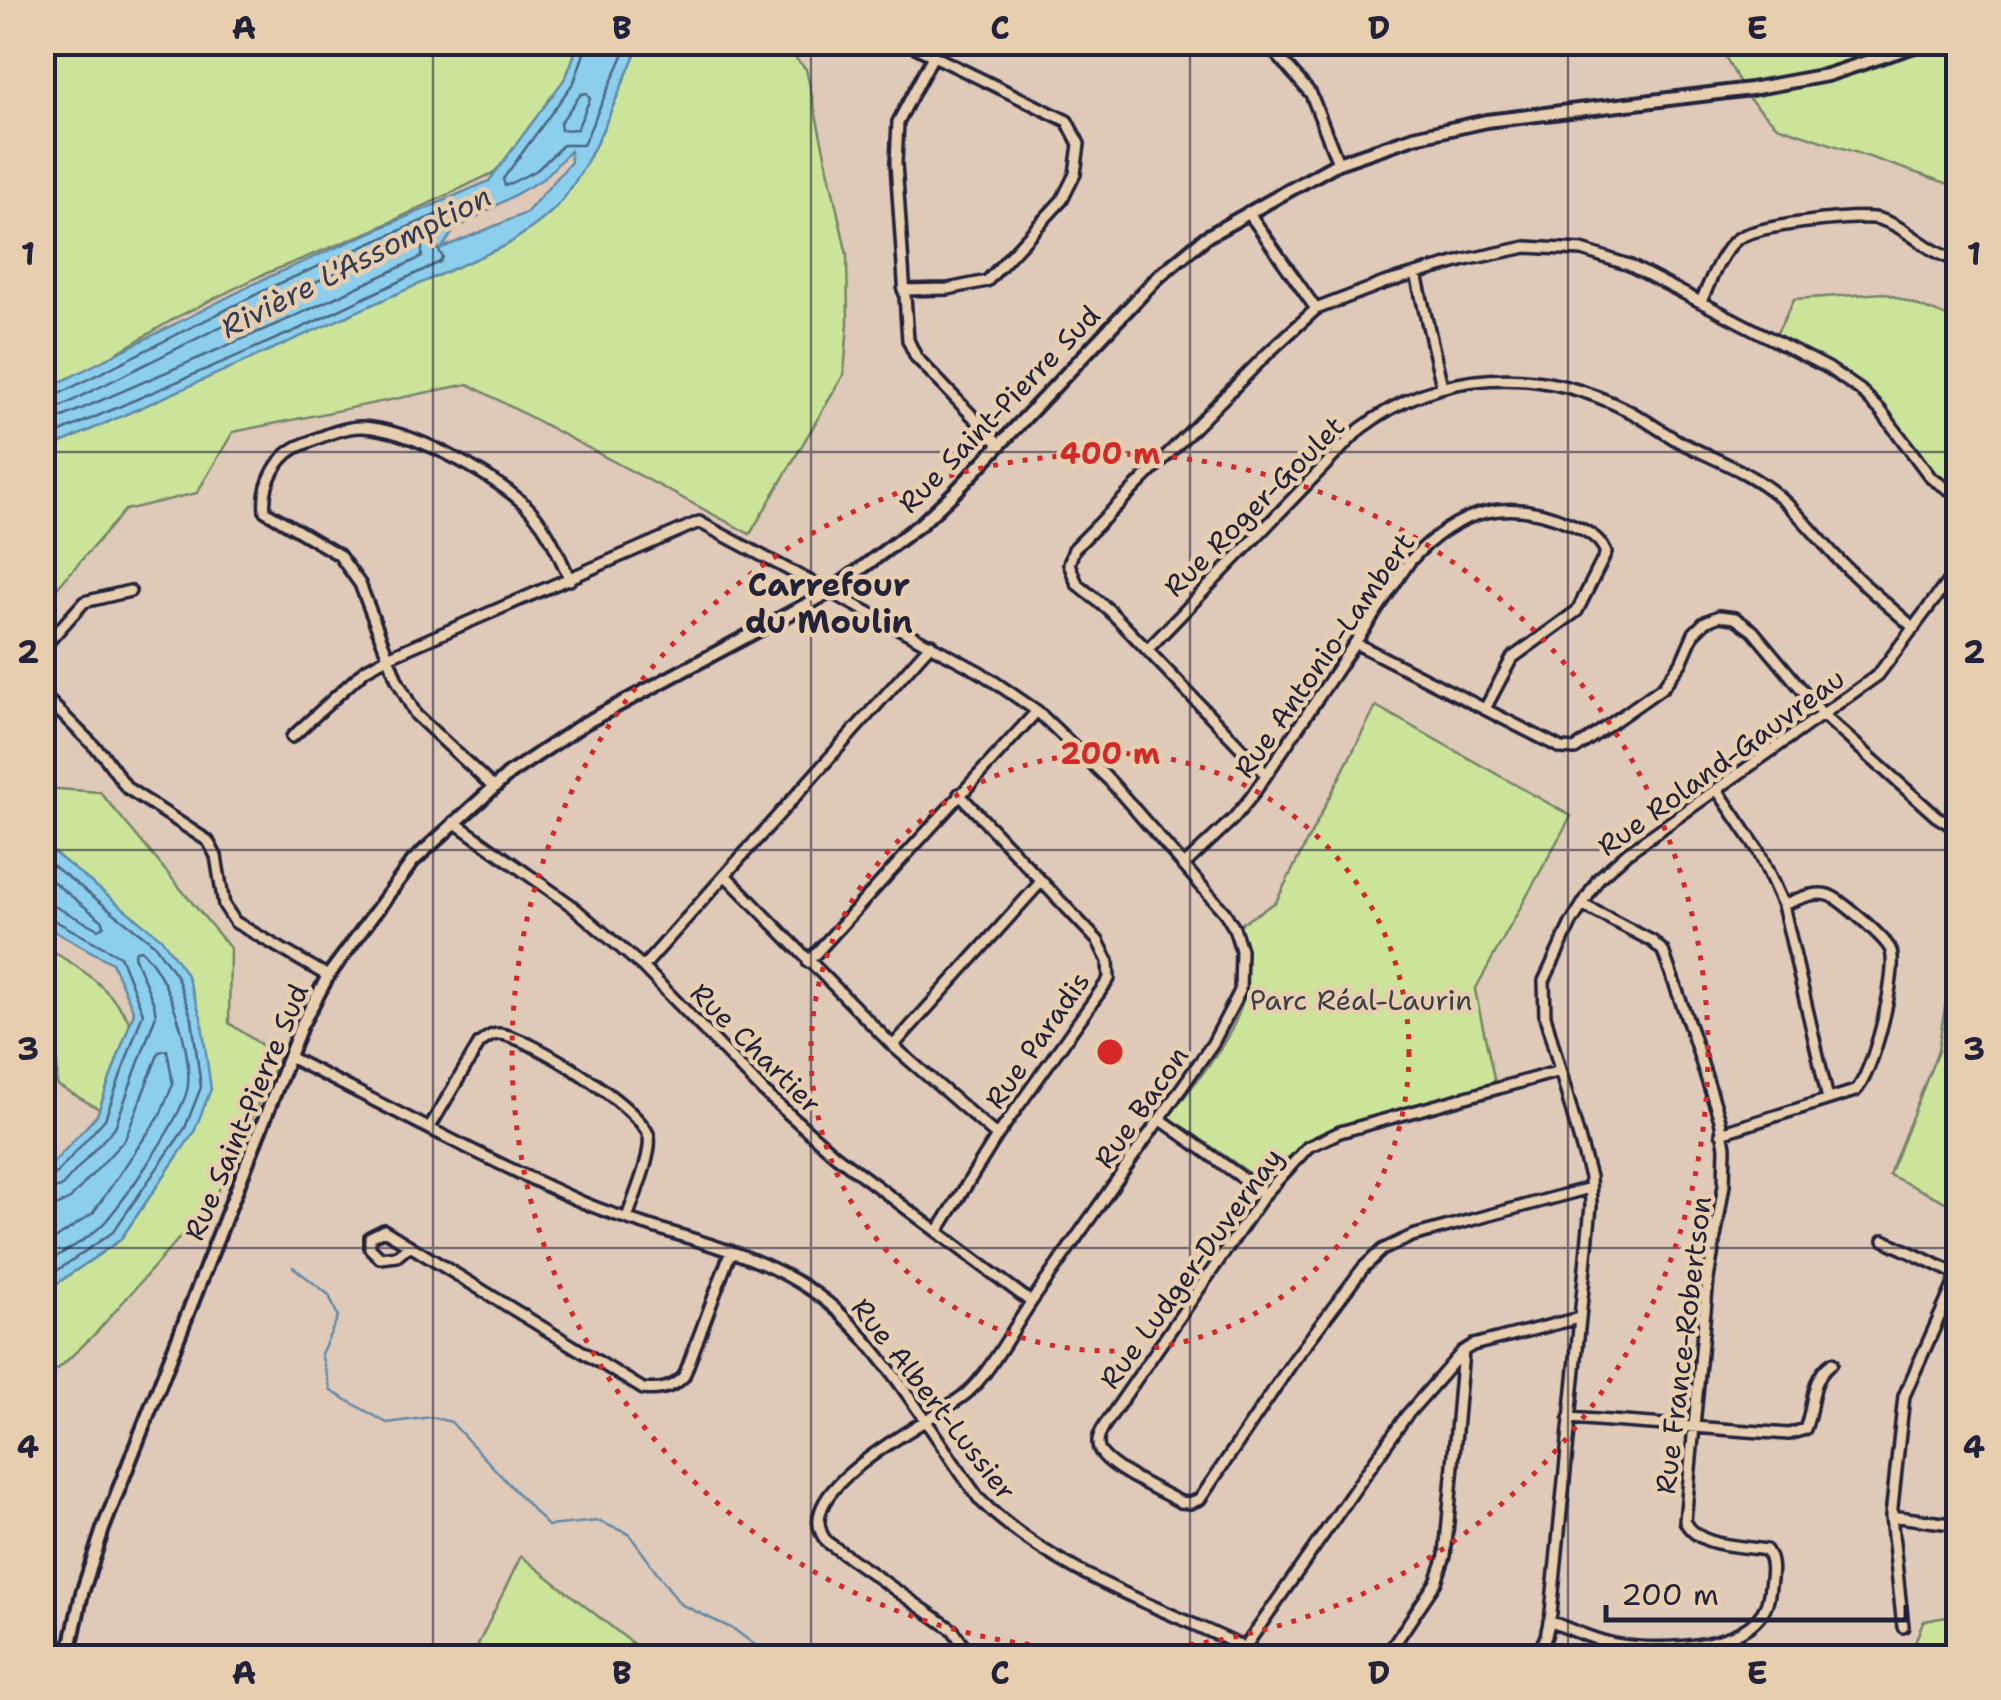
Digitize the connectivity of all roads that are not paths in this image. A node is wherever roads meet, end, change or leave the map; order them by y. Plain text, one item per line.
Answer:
1 (905, 42) edge
2 (1266, 42) edge
3 (1927, 42) edge
4 (934, 56) junction
5 (1338, 163) junction
6 (1248, 212) junction
7 (1958, 260) edge
8 (1416, 274) junction
9 (903, 290) junction
10 (1700, 301) junction
11 (1316, 309) junction
12 (1442, 386) junction
13 (1000, 446) junction
14 (1958, 495) edge
15 (1958, 568) edge
16 (570, 580) junction
17 (130, 591) dead end
18 (830, 592) junction
19 (1914, 628) junction
20 (1355, 643) junction
21 (932, 644) junction
22 (42, 648) edge
23 (1148, 650) junction
24 (388, 657) junction
25 (42, 694) edge
26 (1486, 707) junction
27 (1036, 710) junction
28 (1824, 716) junction
29 (292, 737) dead end
30 (1266, 774) junction
31 (493, 788) junction
32 (1718, 791) junction
33 (960, 794) junction
34 (454, 822) junction
35 (1958, 830) edge
36 (1183, 866) junction
37 (726, 876) junction
38 (1040, 883) junction
39 (1782, 904) junction
40 (1583, 905) junction
41 (808, 962) junction
42 (642, 966) junction
43 (328, 976) junction
44 (893, 1046) junction
45 (289, 1057) junction
46 (1560, 1072) junction
47 (1828, 1100) junction
48 (1160, 1119) junction
49 (430, 1127) junction
50 (1721, 1132) junction
51 (997, 1136) junction
52 (1590, 1188) junction
53 (1265, 1194) junction
54 (627, 1218) junction
55 (938, 1231) junction
56 (1884, 1240) dead end
57 (408, 1247) dead end
58 (731, 1250) junction
59 (1958, 1275) edge
60 (1031, 1302) junction
61 (1579, 1318) junction
62 (1463, 1351) junction
63 (1832, 1362) dead end
64 (1568, 1418) junction
65 (924, 1421) junction
66 (1693, 1426) junction
67 (1891, 1516) junction
68 (1958, 1525) edge
69 (1549, 1621) junction
70 (1902, 1627) dead end
71 (1245, 1647) junction
72 (68, 1658) edge
73 (972, 1658) edge
74 (1266, 1658) edge
75 (1385, 1658) edge
76 (1536, 1658) edge

1 - 4 street
2 - 5 street
3 - 5 street, Rue Saint-Pierre Sud
4 - 9 street
4 - 9 street
5 - 6 street, Rue Saint-Pierre Sud
6 - 11 street
6 - 13 street, Rue Saint-Pierre Sud
7 - 10 street
8 - 10 street
8 - 11 street
8 - 12 street
9 - 13 street
10 - 14 street
11 - 23 street
12 - 19 street, Rue Roger-Goulet
12 - 23 street, Rue Roger-Goulet
13 - 18 street, Rue Saint-Pierre Sud
15 - 19 street, Rue Roland-Gauvreau
16 - 18 street, Rue Bacon
16 - 24 street
16 - 24 street
17 - 22 street
18 - 21 street, Rue Bacon
18 - 31 street, Rue Saint-Pierre Sud
19 - 28 street, Rue Roland-Gauvreau
20 - 26 street
20 - 26 street, Rue Antonio-Lambert
20 - 30 street, Rue Antonio-Lambert
21 - 27 street, Rue Bacon
21 - 37 street
23 - 30 street
24 - 29 street
24 - 31 street
25 - 43 street
26 - 28 street
27 - 33 street
27 - 36 street, Rue Bacon
28 - 32 street, Rue Roland-Gauvreau
28 - 35 street
30 - 36 street, Rue Antonio-Lambert
31 - 34 street, Rue Saint-Pierre Sud
32 - 39 street
32 - 40 street, Rue Roland-Gauvreau
33 - 38 street, Rue Paradis
33 - 41 street
34 - 42 street, Rue Chartier
34 - 43 street, Rue Saint-Pierre Sud
36 - 48 street, Rue Bacon
37 - 41 street
37 - 42 street
38 - 44 street
38 - 51 street, Rue Paradis
39 - 47 street
39 - 47 street
40 - 46 street, Rue Roland-Gauvreau
40 - 50 street, Rue France-Robertson
41 - 44 street
42 - 55 street, Rue Chartier
43 - 45 street, Rue Saint-Pierre Sud
44 - 51 street
45 - 49 street, Rue Albert-Lussier
45 - 72 street, Rue Saint-Pierre Sud
46 - 52 street, Rue Roland-Gauvreau
46 - 53 street, Rue Ludger-Duvernay
47 - 50 street
48 - 53 street
48 - 60 street, Rue Bacon
49 - 54 street, Rue Albert-Lussier
49 - 54 street
50 - 66 street, Rue France-Robertson
51 - 55 street, Rue Paradis
52 - 53 street, Rue Ludger-Duvernay
52 - 61 street, Rue Roland-Gauvreau
54 - 58 street, Rue Albert-Lussier
55 - 60 street, Rue Chartier
56 - 59 street
57 - 58 street
58 - 65 street, Rue Albert-Lussier
59 - 67 street
60 - 65 street, Rue Bacon
61 - 62 street
61 - 64 street, Rue Roland-Gauvreau
62 - 71 street
62 - 75 street
63 - 66 street
64 - 66 street
64 - 69 street, Rue Roland-Gauvreau
65 - 71 street, Rue Albert-Lussier
65 - 73 street, Rue Bacon
66 - 69 street, Rue France-Robertson
67 - 68 street
67 - 70 street
69 - 76 street, Rue Roland-Gauvreau
71 - 74 street, Rue Albert-Lussier

